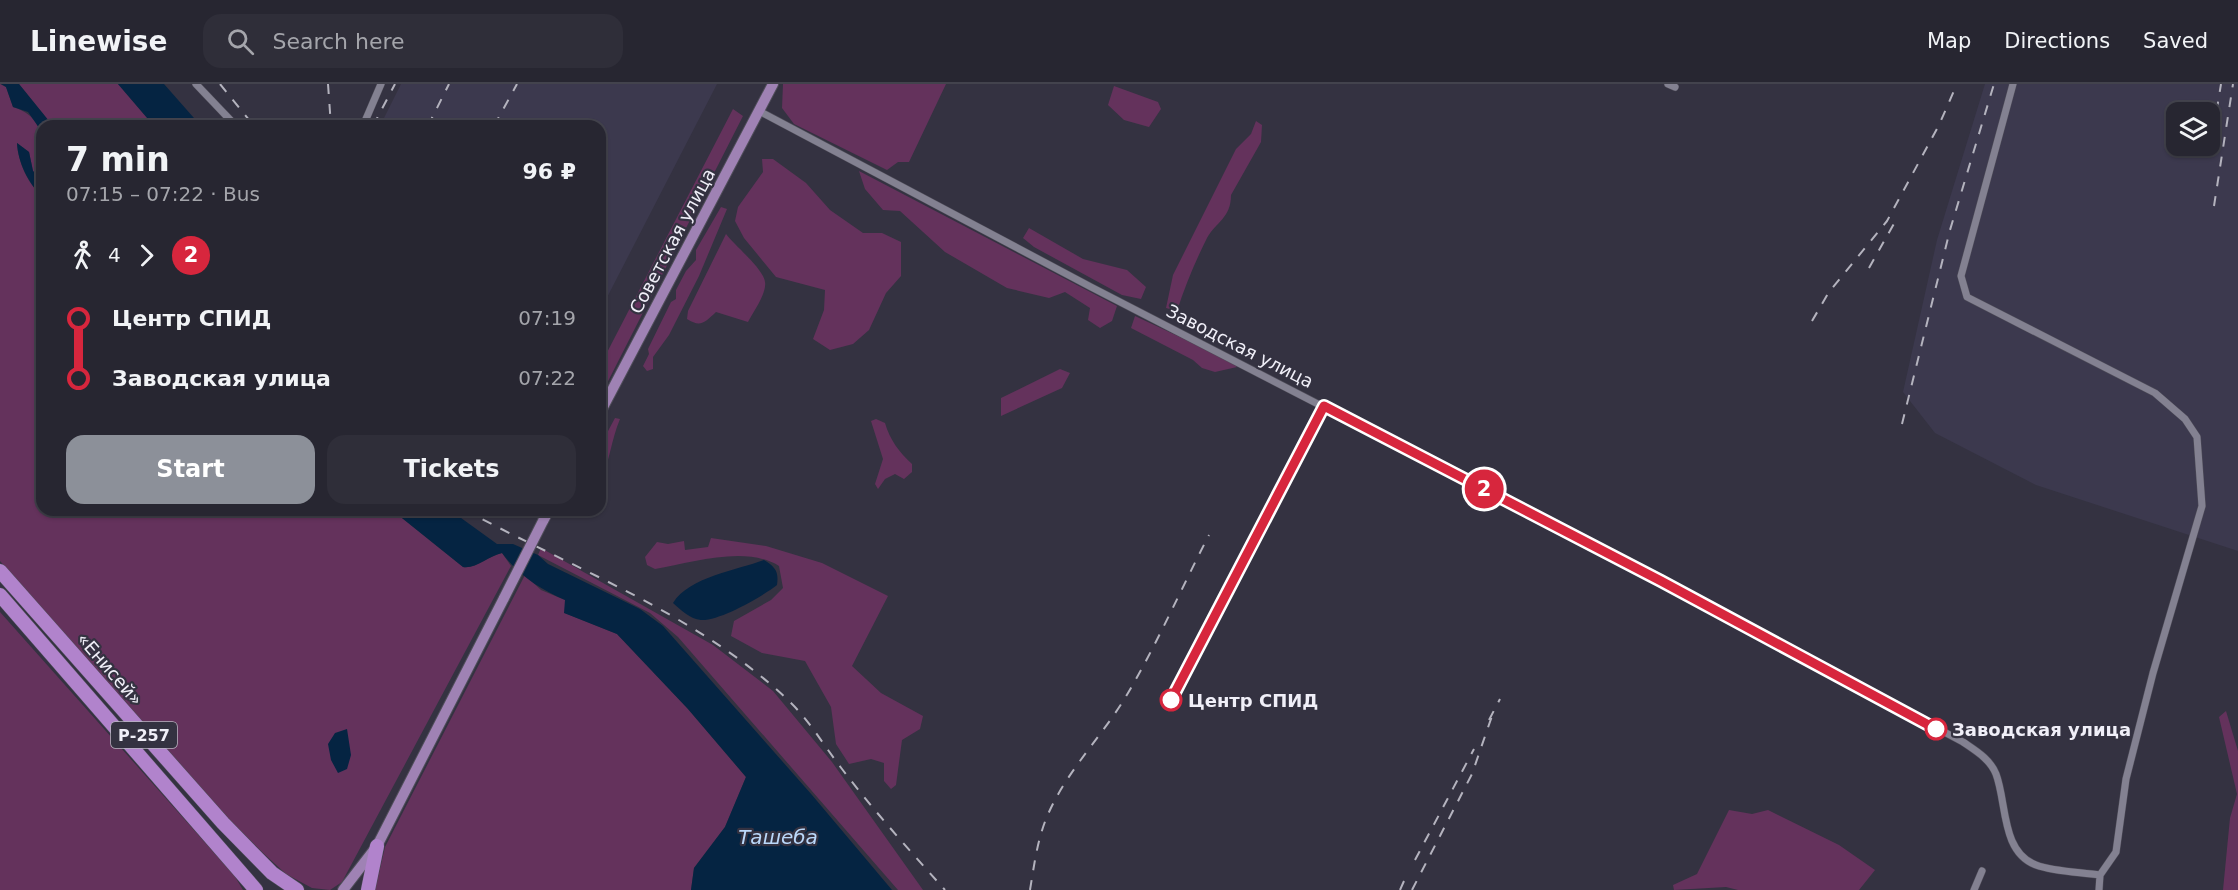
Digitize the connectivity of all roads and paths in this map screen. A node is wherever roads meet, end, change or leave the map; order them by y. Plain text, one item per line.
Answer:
1 (196, 84) edge
2 (381, 84) edge
3 (773, 84) edge
4 (2013, 84) edge
5 (759, 111) junction
6 (230, 120) edge
7 (366, 120) edge
8 (606, 402) edge
9 (546, 516) edge
10 (0, 571) edge
11 (0, 595) edge
12 (377, 846) junction
13 (1982, 871) dead end
14 (2100, 875) junction
15 (256, 890) edge
16 (297, 890) edge
17 (343, 890) edge
18 (368, 890) edge
19 (1974, 890) edge
20 (2099, 890) edge

1 - 6 street
2 - 7 street
3 - 5 main road, Советская улица
4 - 14 street
5 - 8 main road, Советская улица
5 - 14 street, Заводская улица
9 - 12 main road, bridge
10 - 16 highway, «Енисей» / Р-257
11 - 15 highway, «Енисей» / Р-257
12 - 17 main road
12 - 18 highway
13 - 19 street
14 - 20 street

